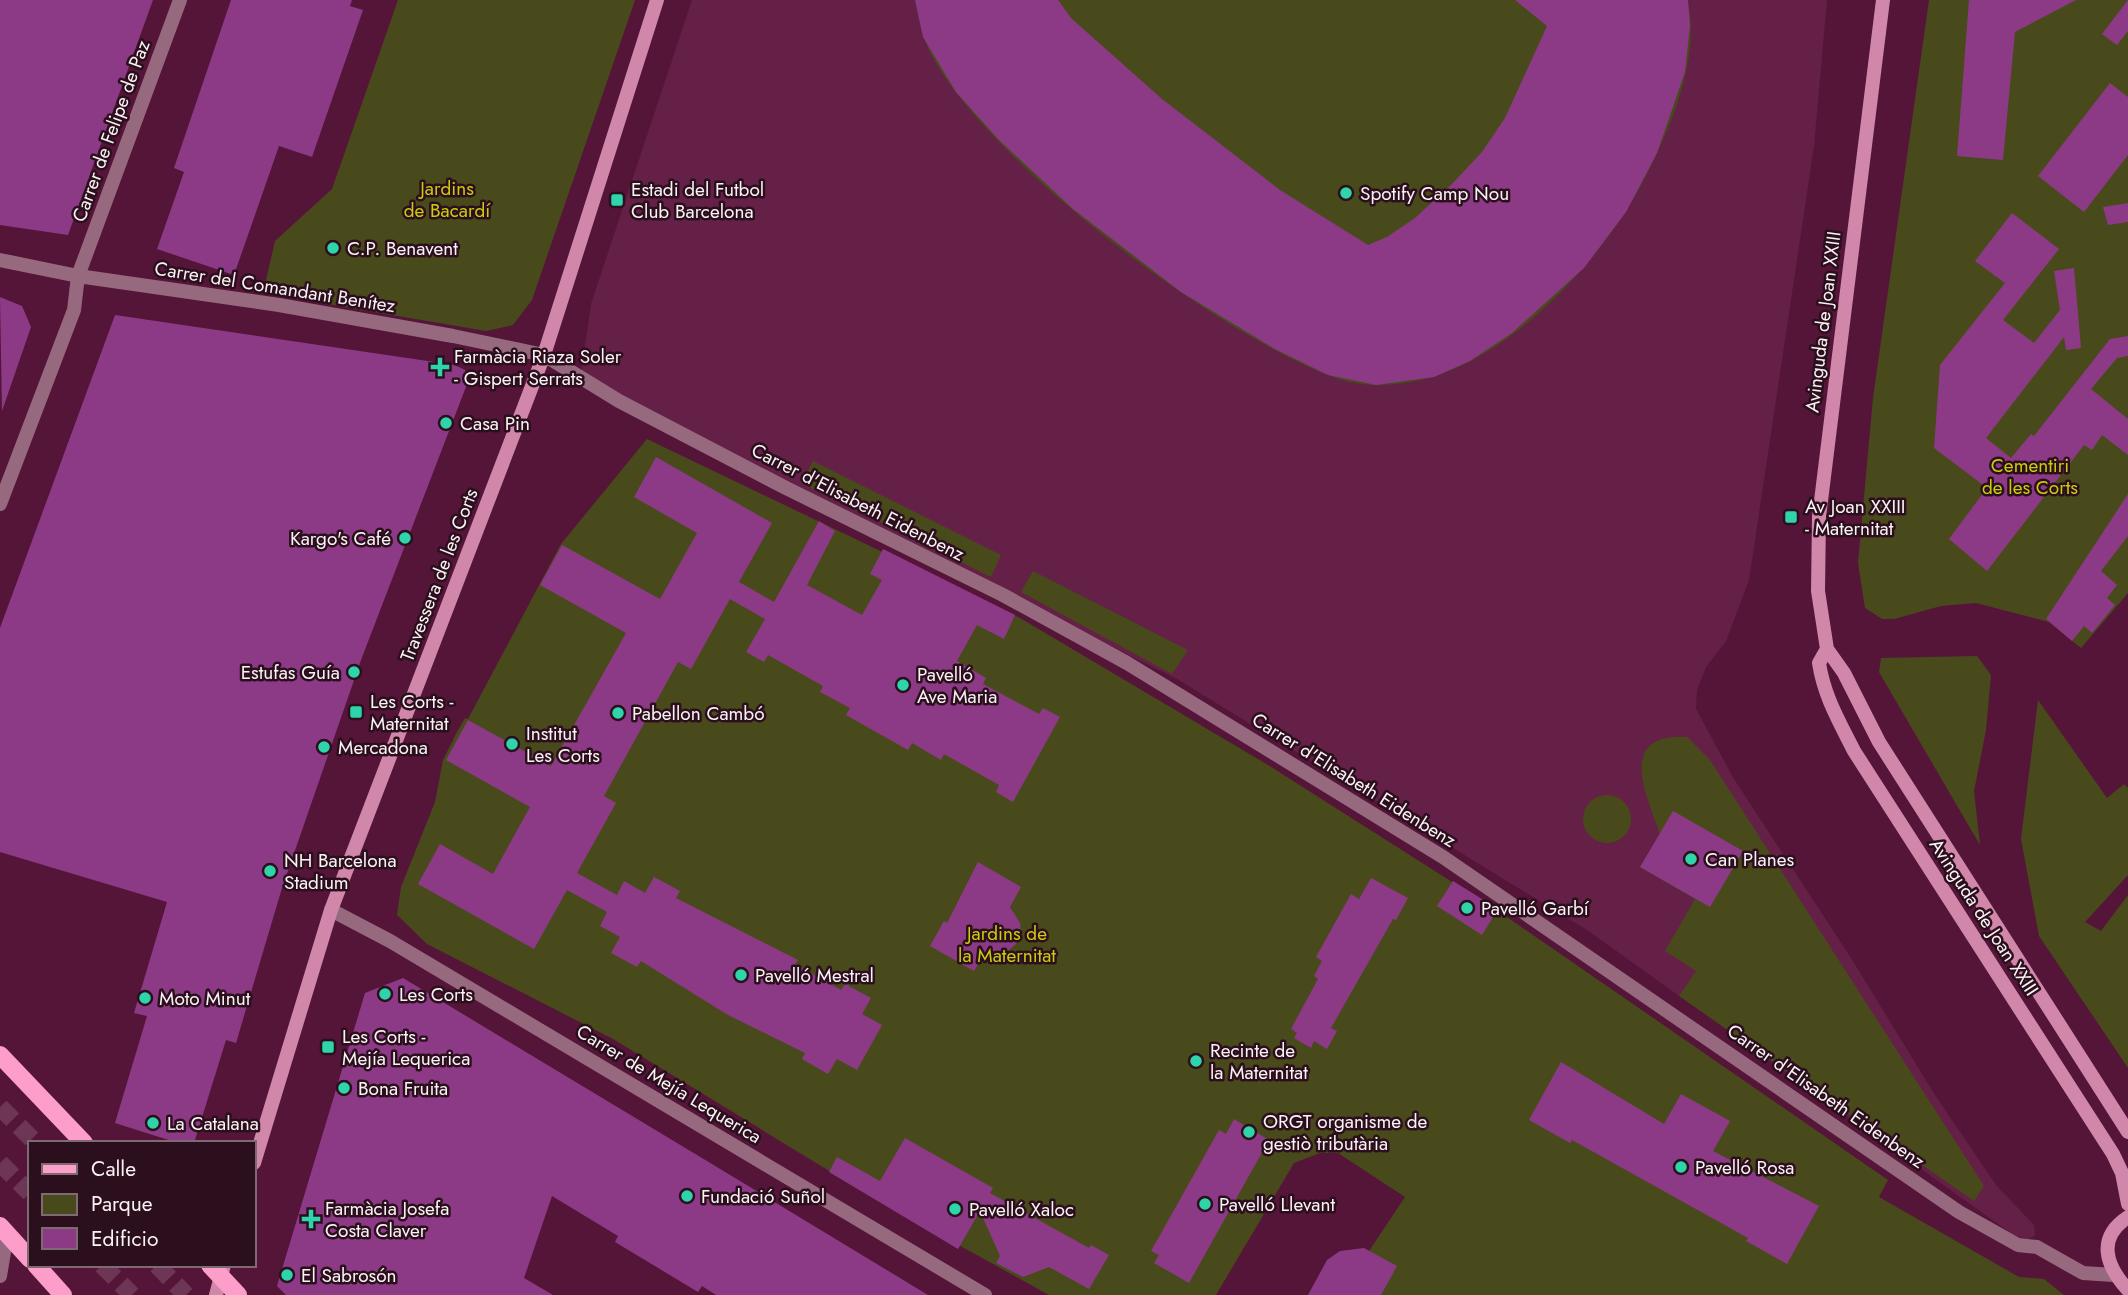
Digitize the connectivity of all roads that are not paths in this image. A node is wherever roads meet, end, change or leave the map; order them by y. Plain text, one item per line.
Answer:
1 (180, 0) edge
2 (657, 0) edge
3 (1883, 0) edge
4 (0, 260) edge
5 (78, 276) junction
6 (544, 355) junction
7 (0, 504) edge
8 (1828, 649) junction
9 (331, 910) junction
10 (0, 1055) edge
11 (2128, 1132) edge
12 (82, 1141) edge
13 (256, 1156) edge
14 (2128, 1204) edge
15 (2128, 1217) edge
16 (4, 1230) edge
17 (28, 1257) edge
18 (38, 1267) edge
19 (218, 1269) edge
20 (0, 1276) edge
21 (2123, 1283) edge
22 (63, 1295) edge
23 (216, 1295) edge
24 (238, 1295) edge
25 (985, 1295) edge

1 - 5 street, Carrer de Felipe de Paz
2 - 6 street, Travessera de les Corts
3 - 8 street, Avinguda de Joan XXIII
4 - 5 street, Carrer del Comandant Benítez
5 - 6 street, Carrer del Comandant Benítez
5 - 7 street, Carrer de Felipe de Paz
6 - 9 street, Travessera de les Corts
6 - 21 street, Carrer d'Elisabeth Eidenbenz
8 - 11 street, Avinguda de Joan XXIII
8 - 14 street, Avinguda de Joan XXIII
9 - 13 street, Travessera de les Corts
9 - 25 street, Carrer de Mejía Lequerica
10 - 12 main road
15 - 21 street
16 - 17 main road
16 - 20 street
18 - 22 main road
19 - 23 street
19 - 24 main road

